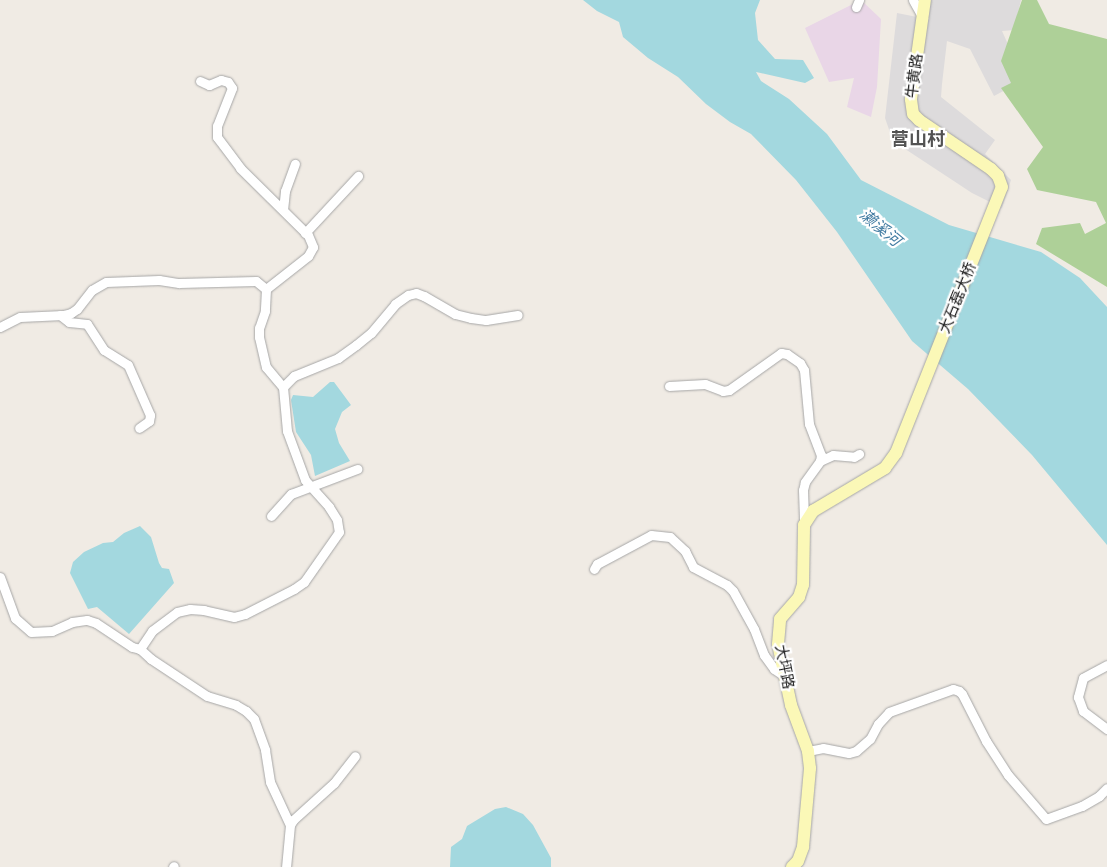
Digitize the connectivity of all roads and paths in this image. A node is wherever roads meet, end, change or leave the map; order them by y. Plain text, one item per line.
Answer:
1 (913, 0) edge
2 (925, 0) edge
3 (923, 18) junction
4 (200, 81) dead end
5 (295, 164) dead end
6 (358, 176) dead end
7 (999, 197) joint
8 (284, 210) junction
9 (305, 233) junction
10 (266, 289) junction
11 (60, 315) junction
12 (518, 315) dead end
13 (0, 327) edge
14 (669, 386) dead end
15 (283, 387) junction
16 (139, 428) dead end
17 (859, 454) dead end
18 (820, 461) junction
19 (357, 469) dead end
20 (310, 486) junction
21 (271, 516) dead end
22 (804, 525) junction
23 (594, 569) dead end
24 (0, 577) edge
25 (140, 649) junction
26 (1107, 665) edge
27 (786, 677) junction
28 (1107, 729) edge
29 (808, 751) junction
30 (355, 756) dead end
31 (1107, 788) edge
32 (290, 826) junction
33 (798, 865) edge
34 (286, 867) edge

1 - 3 street
2 - 3 main road, 牛黄路
3 - 7 main road, 牛黄路
4 - 8 street
5 - 8 street
6 - 9 street
7 - 22 main road, 大石磊大桥
8 - 9 street
9 - 10 street
10 - 11 street
10 - 15 street
11 - 13 street
11 - 16 street
12 - 15 street
14 - 18 street
15 - 20 street
17 - 18 street
18 - 22 street
19 - 20 street
20 - 21 street
20 - 25 street
22 - 27 main road, 大坪路
23 - 27 street
24 - 25 street
25 - 32 street
26 - 28 street
27 - 29 main road, 大坪路
29 - 31 street
29 - 33 main road, 大坪路
30 - 32 street
32 - 34 street

